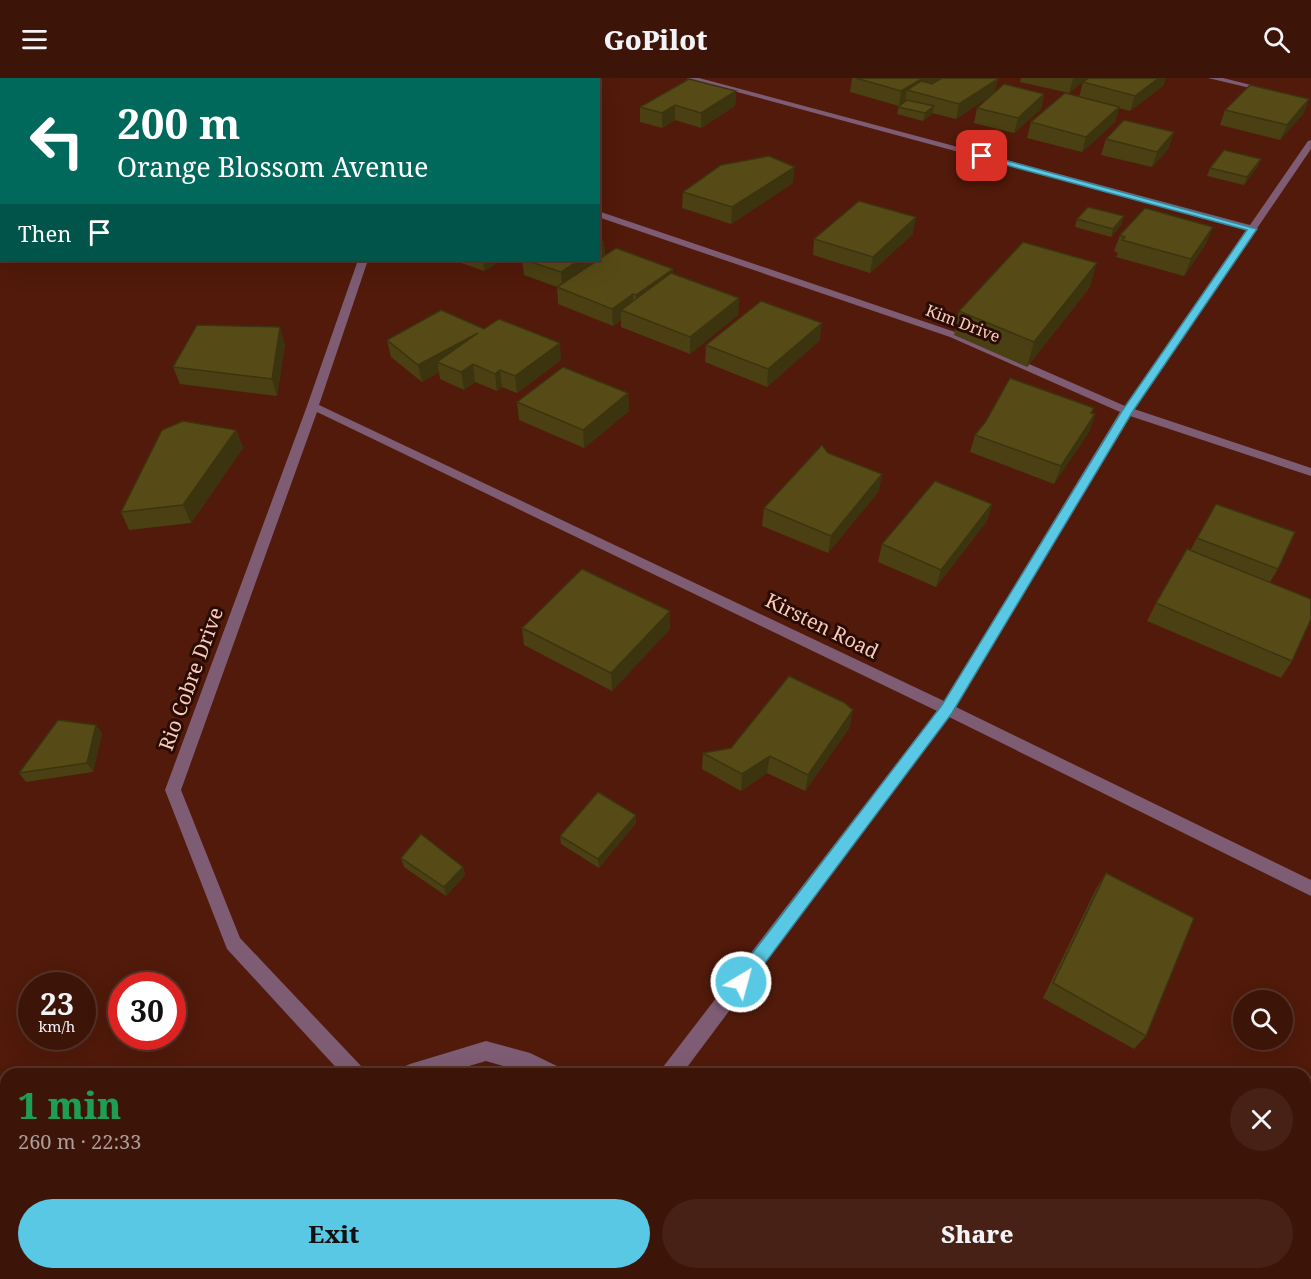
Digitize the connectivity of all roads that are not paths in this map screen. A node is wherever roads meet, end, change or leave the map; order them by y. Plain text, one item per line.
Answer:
1 (690, 78) edge
2 (1212, 78) edge
3 (1278, 93) edge
4 (1311, 143) edge
5 (600, 215) edge
6 (1252, 229) junction
7 (363, 261) edge
8 (313, 406) junction
9 (1127, 411) junction
10 (1311, 472) edge
11 (947, 709) junction
12 (1311, 888) edge
13 (349, 1068) edge
14 (430, 1068) edge
15 (540, 1068) edge
16 (675, 1068) edge

1 - 6 street
2 - 3 street
4 - 6 street
5 - 9 street, Kim Drive
6 - 9 street
7 - 8 street, Rio Cobre Drive
8 - 11 street, Kirsten Road
8 - 13 street, Rio Cobre Drive
9 - 10 street, Kim Drive
9 - 11 street
11 - 12 street, Kirsten Road
11 - 16 street
14 - 15 street

